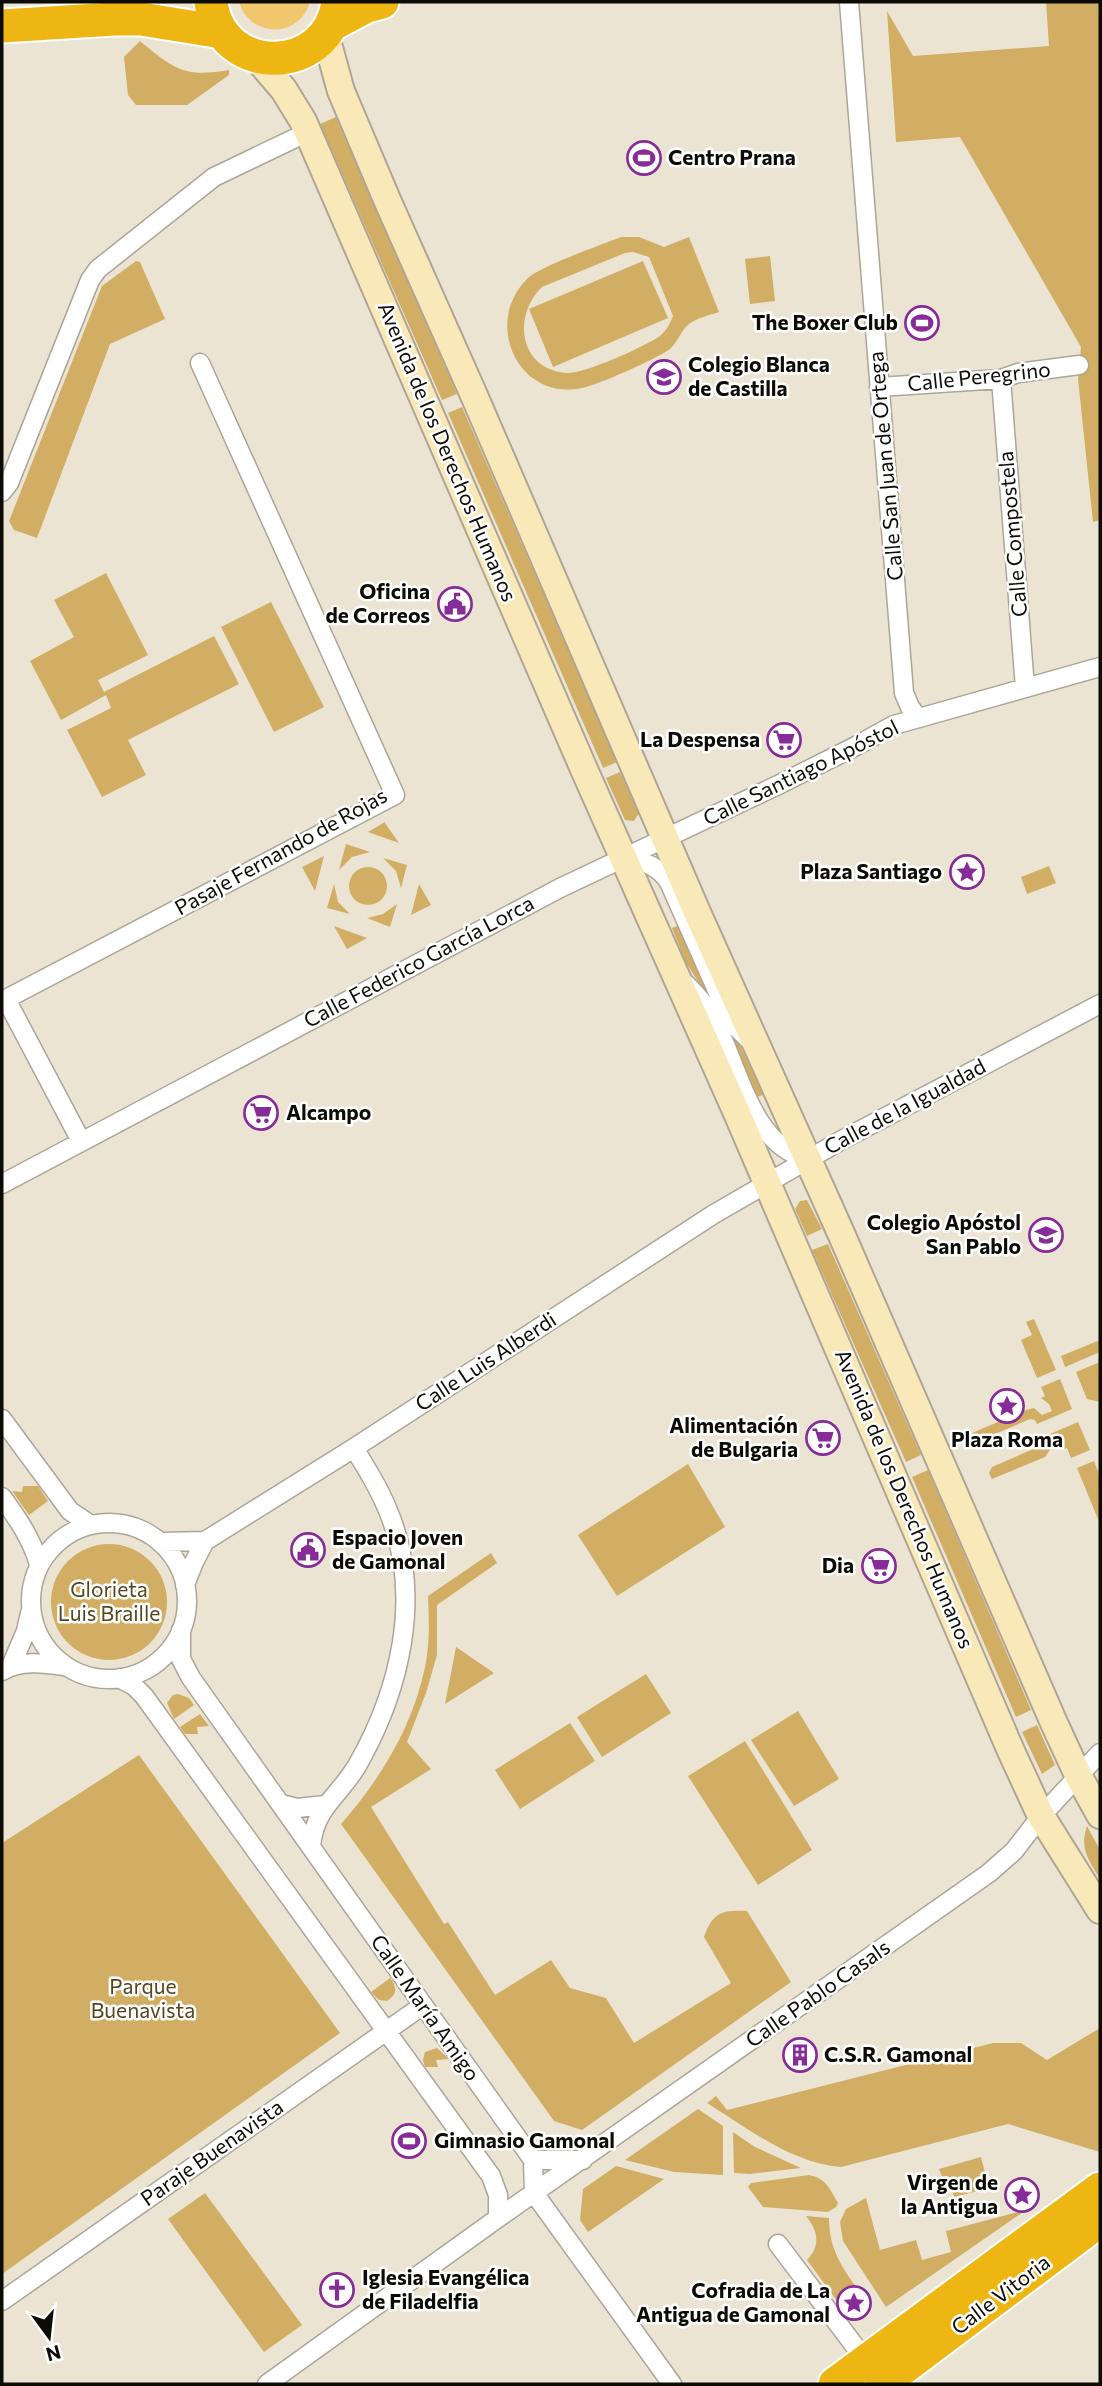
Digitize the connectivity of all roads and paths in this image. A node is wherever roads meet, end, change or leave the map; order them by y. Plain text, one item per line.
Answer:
1 (383, 2) edge
2 (849, 2) edge
3 (217, 17) edge
4 (332, 20) edge
5 (2, 26) edge
6 (255, 56) junction
7 (308, 132) junction
8 (200, 363) dead end
9 (1079, 365) dead end
10 (1001, 379) junction
11 (879, 387) junction
12 (2, 492) edge
13 (1100, 667) edge
14 (1025, 688) junction
15 (918, 718) junction
16 (666, 838) junction
17 (624, 857) junction
18 (676, 973) junction
19 (1100, 1004) edge
20 (757, 1047) junction
21 (80, 1141) junction
22 (808, 1159) junction
23 (767, 1183) junction
24 (2, 1184) edge
25 (2, 1419) edge
26 (354, 1448) junction
27 (2, 1497) edge
28 (91, 1525) junction
29 (205, 1541) junction
30 (161, 1542) junction
31 (39, 1564) junction
32 (185, 1586) junction
33 (31, 1606) junction
34 (181, 1630) junction
35 (64, 1666) junction
36 (6, 1668) edge
37 (120, 1678) junction
38 (1100, 1753) edge
39 (1078, 1774) junction
40 (281, 1804) junction
41 (325, 1805) junction
42 (1100, 1815) edge
43 (1041, 1816) junction
44 (312, 1846) junction
45 (1100, 1910) edge
46 (422, 2006) junction
47 (385, 2032) junction
48 (533, 2160) junction
49 (583, 2160) junction
50 (1100, 2189) edge
51 (534, 2193) junction
52 (498, 2218) junction
53 (1099, 2235) edge
54 (778, 2244) dead end
55 (2, 2301) edge
56 (890, 2375) edge
57 (267, 2384) edge
58 (672, 2384) edge
59 (835, 2384) edge

1 - 4 highway
2 - 11 street, Calle San Juan de Ortega
3 - 5 highway
3 - 6 highway
4 - 6 highway
4 - 16 street
6 - 7 street, Avenida de los Derechos Humanos
7 - 12 street
7 - 17 street, Avenida de los Derechos Humanos
8 - 21 street, Pasaje Fernando de Rojas
9 - 10 street, Calle Peregrino
10 - 11 street, Calle Peregrino
10 - 14 street, Calle Compostela
11 - 15 street, Calle San Juan de Ortega
13 - 14 street, Calle Santiago Apóstol
14 - 15 street, Calle Santiago Apóstol
15 - 16 street, Calle Santiago Apóstol
16 - 17 street
16 - 20 street
17 - 18 street, Avenida de los Derechos Humanos
17 - 20 street
17 - 21 street, Calle Federico García Lorca
18 - 22 street, Calle de la Igualdad
18 - 23 street, Avenida de los Derechos Humanos
19 - 22 street, Calle de la Igualdad
20 - 22 street
21 - 24 street, Calle Federico García Lorca
22 - 23 street
22 - 39 street
23 - 26 street, Calle Luis Alberdi
23 - 43 street, Avenida de los Derechos Humanos
25 - 28 street
26 - 29 street, Calle Luis Alberdi
26 - 41 street
27 - 31 street
28 - 30 street
28 - 31 street
29 - 30 street
29 - 32 street
30 - 32 street
31 - 33 street
32 - 34 street
33 - 35 street
33 - 36 street
34 - 37 street
34 - 40 street, Calle María Amigo
35 - 36 street
35 - 37 street
37 - 47 street
38 - 39 street
39 - 42 street
39 - 43 street
40 - 41 street
40 - 44 street, Calle María Amigo
41 - 44 street
43 - 45 street, Avenida de los Derechos Humanos
43 - 49 street, Calle Pablo Casals
44 - 46 street, Calle María Amigo
46 - 47 street, Paraje Buenavista
46 - 48 street, Calle María Amigo
47 - 52 street
47 - 55 street, Paraje Buenavista
48 - 49 street
48 - 51 street
49 - 51 street, Calle Pablo Casals
50 - 56 highway, Calle Vitoria
51 - 52 street, Calle Pablo Casals
51 - 58 street
52 - 57 street, Calle Pablo Casals
53 - 56 highway, Calle Vitoria
54 - 56 street
56 - 59 highway, Calle Vitoria

